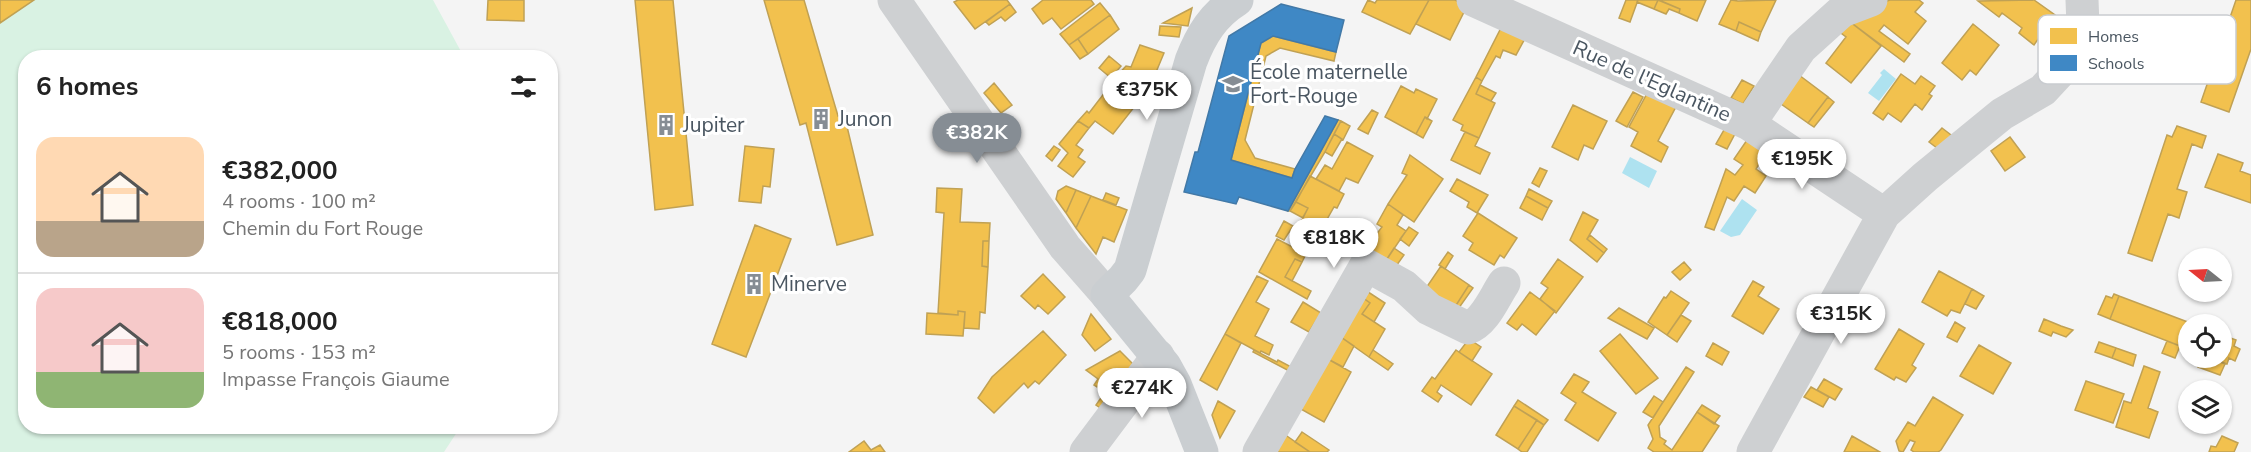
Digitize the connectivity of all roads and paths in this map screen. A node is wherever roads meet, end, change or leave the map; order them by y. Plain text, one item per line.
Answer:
1 (1237, 0) edge
2 (1473, 0) edge
3 (1871, 0) edge
4 (2082, 0) edge
5 (898, 2) edge
6 (2083, 15) edge
7 (2049, 84) edge
8 (1749, 124) junction
9 (1884, 214) junction
10 (1504, 283) dead end
11 (1107, 294) junction
12 (1158, 356) junction
13 (1086, 452) edge
14 (1202, 452) edge
15 (1259, 452) edge
16 (1753, 452) edge

1 - 11 main road
2 - 8 street, Rue de l'Eglantine
3 - 8 street
4 - 6 street
5 - 11 street
7 - 9 street
8 - 9 street, Rue de l'Eglantine
9 - 16 street
10 - 15 street
11 - 12 main road
12 - 13 street
12 - 14 main road

